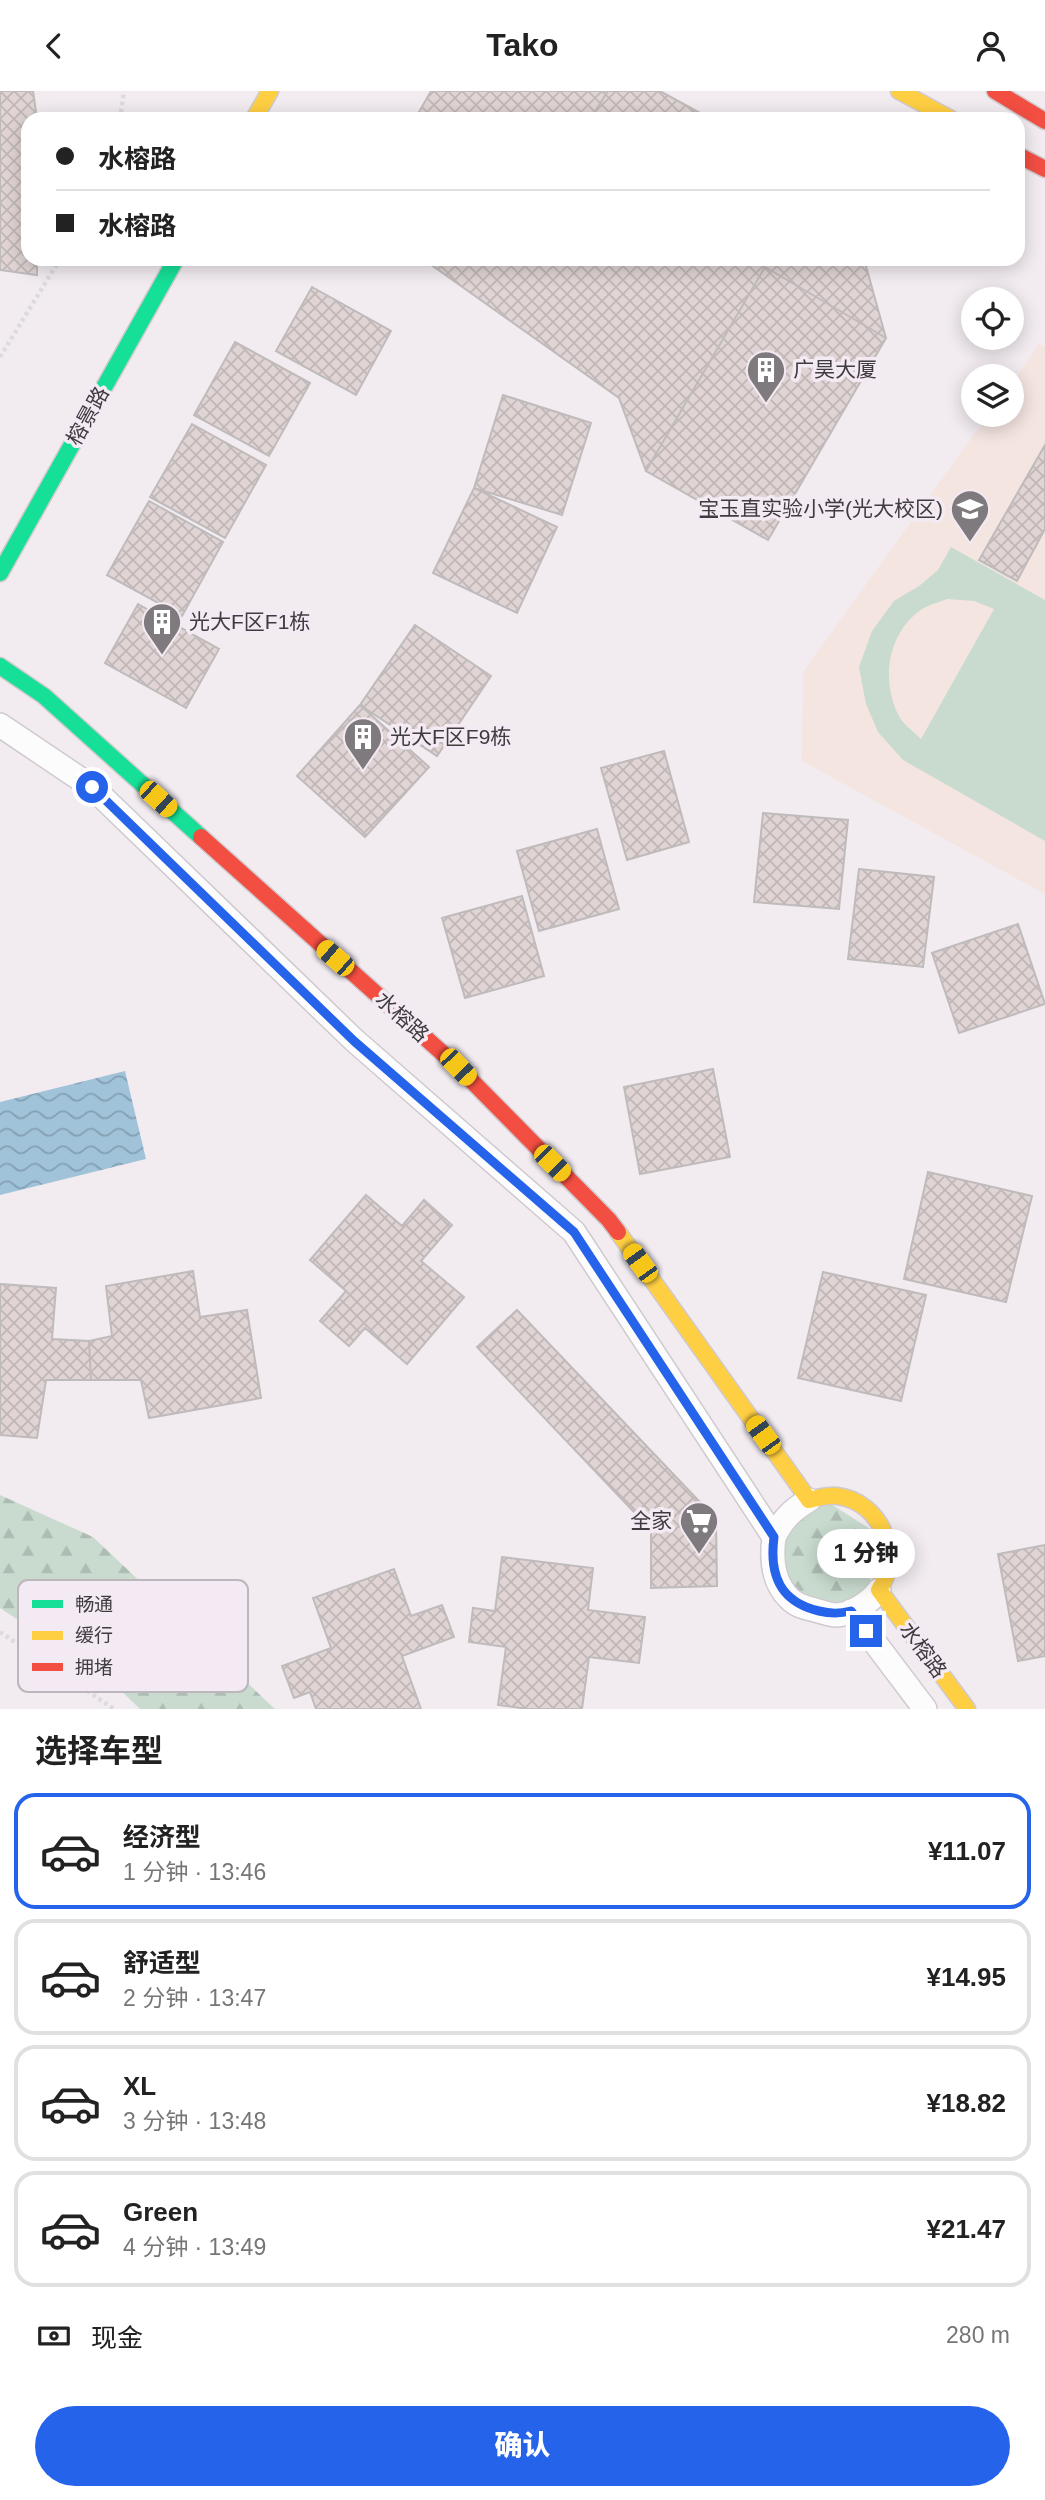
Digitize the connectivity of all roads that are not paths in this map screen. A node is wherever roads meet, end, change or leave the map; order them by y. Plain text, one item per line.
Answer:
1 (270, 91) edge
2 (899, 91) edge
3 (995, 91) edge
4 (258, 112) edge
5 (938, 112) edge
6 (1045, 121) edge
7 (1025, 159) edge
8 (1045, 169) edge
9 (172, 266) edge
10 (0, 573) edge
11 (0, 666) edge
12 (0, 725) edge
13 (809, 1500) junction
14 (774, 1537) junction
15 (880, 1590) junction
16 (851, 1611) junction
17 (925, 1709) edge
18 (967, 1709) edge

1 - 4 street
2 - 5 street
3 - 6 street
7 - 8 street
9 - 10 street, 榕景路
11 - 13 street, 水榕路
12 - 14 street
13 - 14 street
13 - 15 street
14 - 16 street
15 - 16 street
15 - 18 street, 水榕路
16 - 17 street, 水榕路

